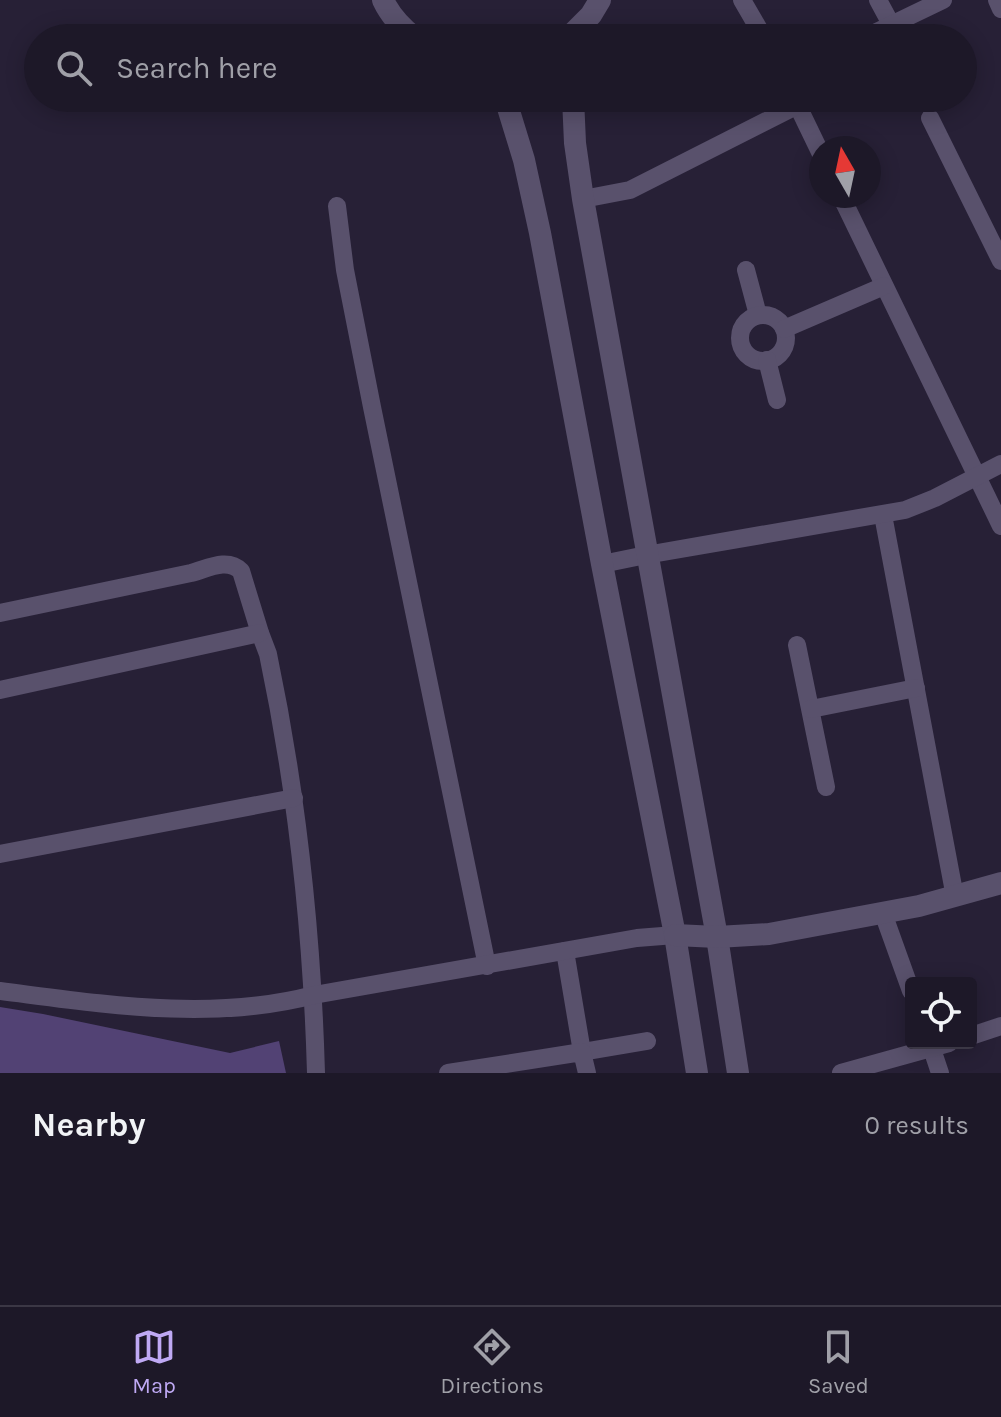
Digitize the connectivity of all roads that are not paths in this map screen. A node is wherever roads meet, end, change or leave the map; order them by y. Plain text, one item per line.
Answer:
1 (383, 0) edge
2 (600, 0) edge
3 (742, 0) edge
4 (878, 0) edge
5 (943, 0) edge
6 (997, 0) edge
7 (1001, 9) edge
8 (400, 24) edge
9 (583, 24) edge
10 (756, 24) edge
11 (891, 24) edge
12 (896, 24) edge
13 (509, 112) edge
14 (574, 112) edge
15 (777, 112) edge
16 (801, 112) edge
17 (930, 118) dead end
18 (812, 136) edge
19 (583, 199) junction
20 (337, 206) dead end
21 (847, 208) edge
22 (993, 224) edge
23 (1001, 261) edge
24 (746, 270) dead end
25 (884, 286) junction
26 (758, 315) junction
27 (784, 329) junction
28 (767, 360) junction
29 (777, 400) dead end
30 (1001, 464) edge
31 (976, 477) junction
32 (883, 515) junction
33 (1001, 526) edge
34 (646, 555) junction
35 (602, 564) junction
36 (0, 613) edge
37 (260, 633) junction
38 (797, 645) dead end
39 (916, 688) junction
40 (0, 690) edge
41 (811, 709) junction
42 (826, 787) dead end
43 (294, 798) junction
44 (0, 854) edge
45 (1001, 883) edge
46 (955, 897) junction
47 (883, 913) junction
48 (675, 935) junction
49 (717, 937) junction
50 (565, 951) junction
51 (487, 966) junction
52 (906, 977) edge
53 (0, 991) edge
54 (314, 995) junction
55 (1001, 1026) edge
56 (977, 1034) edge
57 (647, 1041) dead end
58 (923, 1049) edge
59 (937, 1049) edge
60 (582, 1052) junction
61 (316, 1073) edge
62 (448, 1073) edge
63 (587, 1073) edge
64 (697, 1073) edge
65 (738, 1073) edge
66 (841, 1073) edge
67 (940, 1073) edge

1 - 8 street
2 - 9 street
3 - 10 street
4 - 11 street
5 - 12 street
6 - 7 street
13 - 35 street
14 - 19 street
15 - 19 street
16 - 18 street
17 - 22 street
19 - 34 street
20 - 51 street
21 - 25 street
22 - 23 street
24 - 26 street
25 - 27 street
25 - 31 street
26 - 27 street
26 - 28 street
27 - 28 street
28 - 29 street
30 - 31 street
31 - 32 street
31 - 33 street
32 - 34 street
32 - 39 street
34 - 35 street
34 - 49 street
35 - 48 street
36 - 37 street
37 - 40 street
37 - 43 street
38 - 41 street
39 - 41 street
39 - 46 street
41 - 42 street
43 - 44 street
43 - 54 street
45 - 46 street
46 - 47 street
47 - 49 street
47 - 52 street
48 - 49 street
48 - 50 street
48 - 64 street
49 - 65 street
50 - 51 street
50 - 60 street
51 - 54 street
53 - 54 street
54 - 61 street
55 - 56 street
57 - 60 street
58 - 66 street
59 - 67 street
60 - 62 street
60 - 63 street

